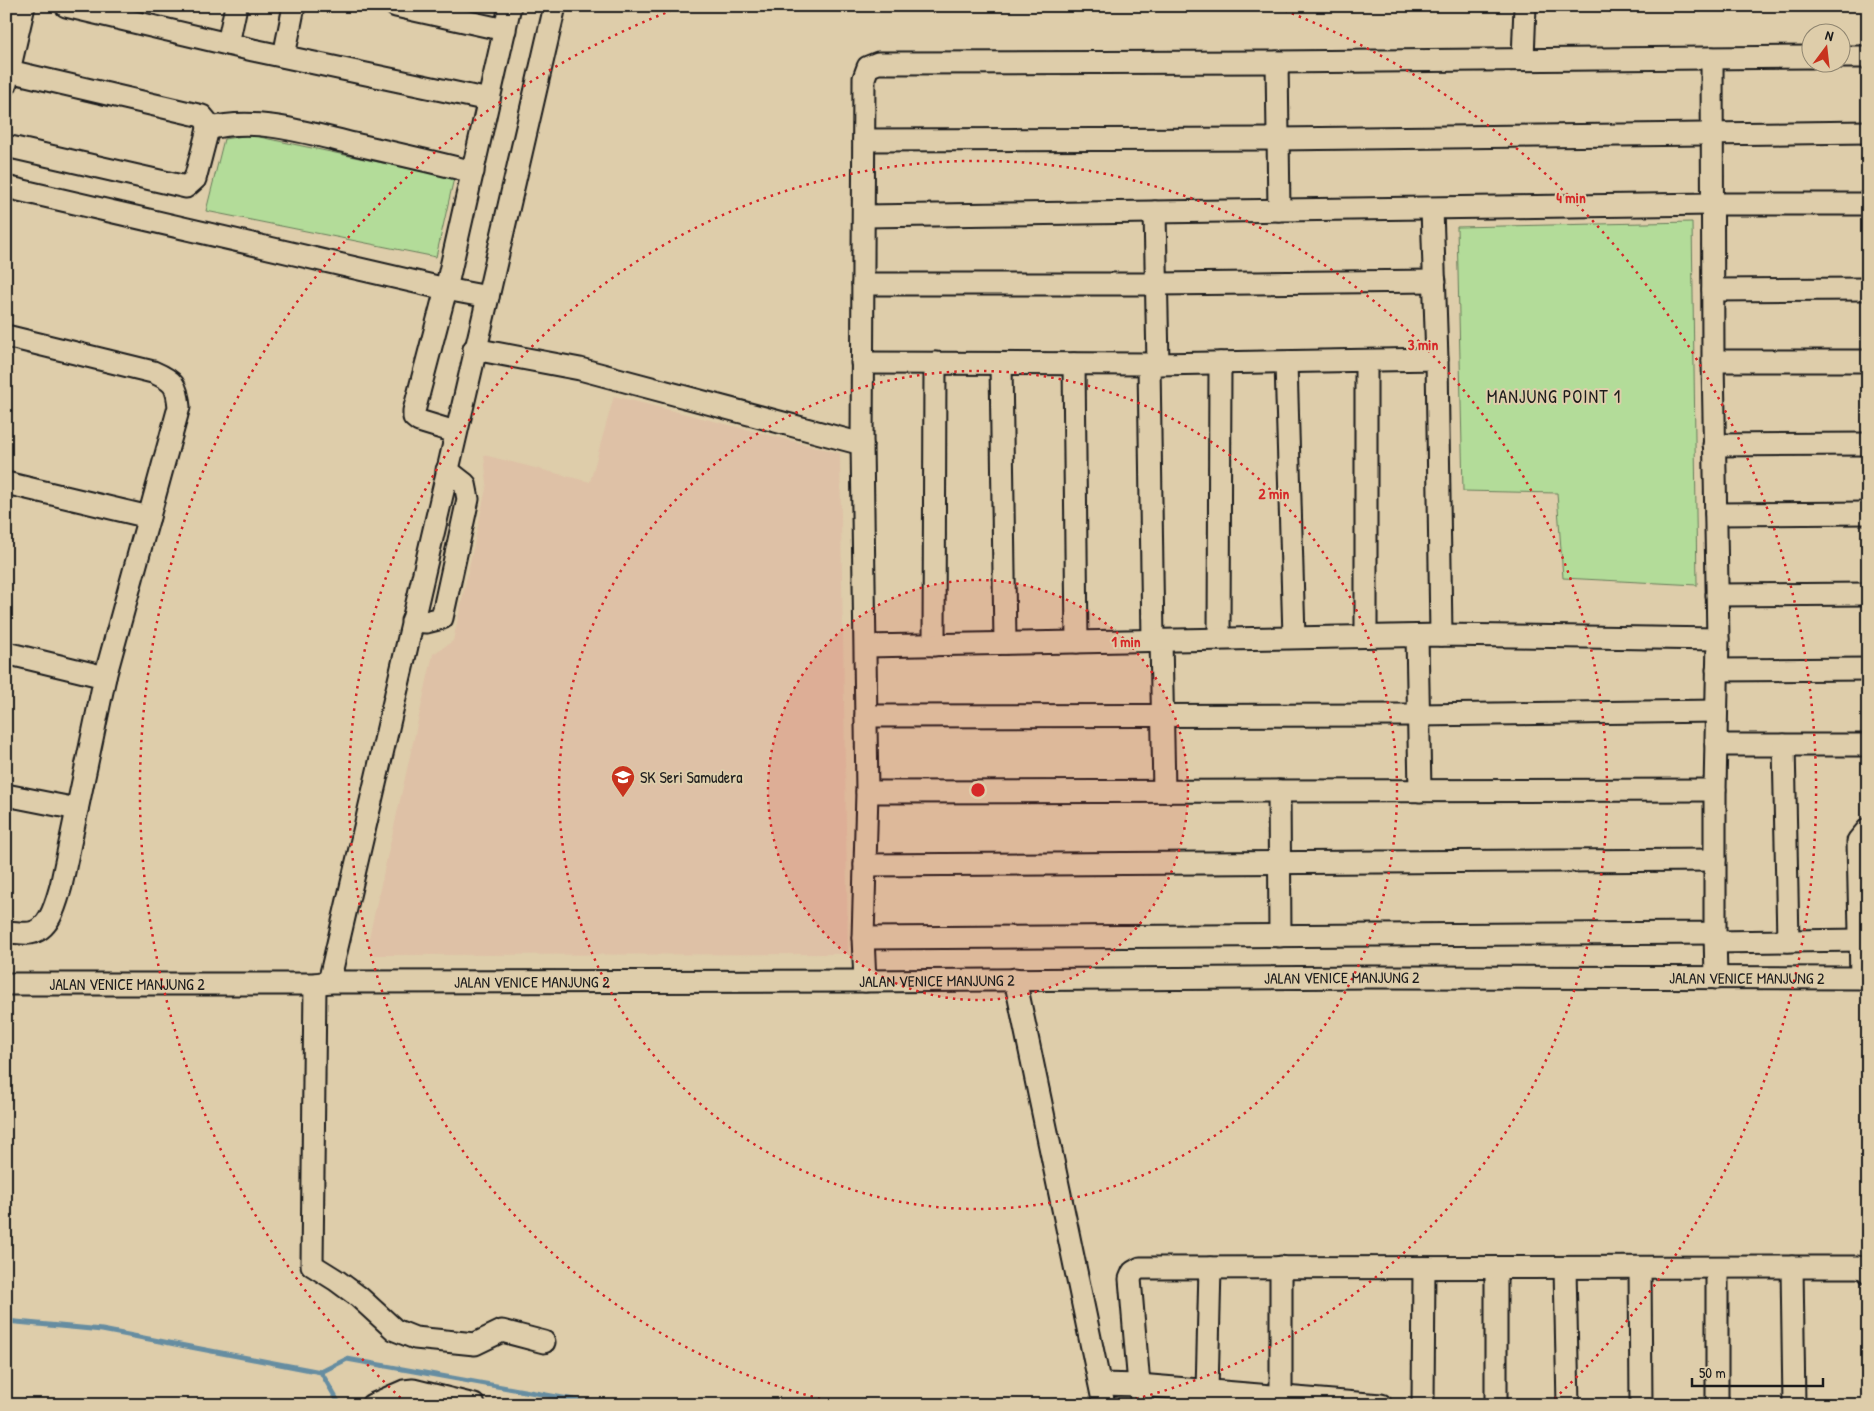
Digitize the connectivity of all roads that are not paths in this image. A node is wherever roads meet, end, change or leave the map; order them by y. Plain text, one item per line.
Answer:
1 (24, 6) edge
2 (66, 6) edge
3 (236, 6) edge
4 (294, 6) edge
5 (396, 6) edge
6 (510, 6) edge
7 (555, 6) edge
8 (1525, 6) edge
9 (505, 30) junction
10 (228, 44) junction
11 (284, 56) junction
12 (1802, 57) edge
13 (1852, 57) edge
14 (1868, 57) edge
15 (1712, 58) junction
16 (1523, 59) junction
17 (1277, 62) junction
18 (8, 77) edge
19 (489, 100) junction
20 (208, 129) junction
21 (1868, 132) edge
22 (1712, 133) junction
23 (1278, 138) junction
24 (864, 140) junction
25 (6, 146) edge
26 (473, 172) junction
27 (6, 187) edge
28 (1712, 204) junction
29 (1868, 204) edge
30 (1432, 209) junction
31 (1280, 210) junction
32 (1155, 212) junction
33 (864, 216) junction
34 (1434, 281) junction
35 (863, 284) junction
36 (1156, 284) junction
37 (446, 289) junction
38 (1868, 289) edge
39 (1713, 290) junction
40 (488, 297) junction
41 (6, 336) edge
42 (474, 349) junction
43 (1437, 360) junction
44 (1713, 360) junction
45 (1366, 361) junction
46 (1868, 361) edge
47 (862, 363) junction
48 (934, 363) junction
49 (1220, 363) junction
50 (1286, 363) junction
51 (1001, 364) junction
52 (1074, 364) junction
53 (1154, 364) junction
54 (455, 432) junction
55 (862, 444) junction
56 (1868, 444) edge
57 (1714, 445) junction
58 (447, 470) junction
59 (6, 483) edge
60 (1716, 514) junction
61 (1868, 514) edge
62 (149, 517) junction
63 (1868, 594) edge
64 (1717, 595) junction
65 (412, 621) junction
66 (1441, 635) junction
67 (1366, 636) junction
68 (1417, 636) junction
69 (1294, 637) junction
70 (1718, 638) junction
71 (1220, 639) junction
72 (1157, 640) junction
73 (1077, 642) junction
74 (1005, 643) junction
75 (934, 645) junction
76 (866, 646) junction
77 (6, 653) edge
78 (1868, 669) edge
79 (1718, 670) junction
80 (105, 677) junction
81 (1716, 711) junction
82 (1418, 715) junction
83 (866, 716) junction
84 (1162, 716) junction
85 (1716, 745) junction
86 (1784, 745) junction
87 (1868, 745) edge
88 (1715, 790) junction
89 (1164, 791) junction
90 (1279, 791) junction
91 (1420, 791) junction
92 (867, 792) junction
93 (6, 795) edge
94 (77, 809) junction
95 (1868, 829) edge
96 (1715, 860) junction
97 (1280, 864) junction
98 (865, 865) junction
99 (6, 932) edge
100 (1280, 936) junction
101 (1715, 937) junction
102 (863, 938) junction
103 (1860, 940) junction
104 (1788, 941) junction
105 (1015, 978) junction
106 (1716, 978) junction
107 (1864, 978) edge
108 (865, 981) junction
109 (322, 983) junction
110 (6, 984) edge
111 (1281, 1267) junction
112 (1792, 1267) junction
113 (1210, 1268) junction
114 (1424, 1268) junction
115 (1496, 1268) junction
116 (1640, 1268) junction
117 (1717, 1268) junction
118 (1565, 1269) junction
119 (1863, 1270) edge
120 (544, 1342) dead end
121 (1207, 1391) junction
122 (1102, 1394) edge
123 (1140, 1395) edge
124 (1281, 1396) junction
125 (464, 1404) edge
126 (372, 1405) edge
127 (1381, 1405) edge
128 (1423, 1405) edge
129 (1496, 1405) edge
130 (1568, 1405) edge
131 (1641, 1405) edge
132 (1717, 1405) edge
133 (1794, 1405) edge

1 - 18 street
2 - 10 street
3 - 10 street
4 - 11 street
5 - 9 street
6 - 9 street
7 - 40 street
8 - 16 street
9 - 19 street
10 - 11 street
11 - 19 street
12 - 15 street
13 - 14 street
15 - 16 street
15 - 22 street
16 - 17 street
17 - 23 street
17 - 24 street
18 - 20 street
19 - 26 street
20 - 25 street
20 - 26 street
21 - 22 street
22 - 23 street
22 - 28 street
23 - 24 street
23 - 31 street
24 - 33 street
26 - 37 street
27 - 37 street
28 - 29 street
28 - 30 street
28 - 39 street
30 - 31 street
30 - 34 street
31 - 32 street
32 - 33 street
32 - 36 street
33 - 35 street
34 - 36 street
34 - 43 street
35 - 36 street
35 - 47 street
36 - 53 street
37 - 40 street
37 - 54 street
38 - 39 street
39 - 44 street
40 - 42 street
41 - 62 street
42 - 54 street
42 - 55 street
43 - 45 street
43 - 66 street
44 - 46 street
44 - 57 street
45 - 50 street
45 - 67 street
47 - 48 street
47 - 55 street
48 - 51 street
48 - 75 street
49 - 50 street
49 - 53 street
49 - 71 street
50 - 69 street
51 - 52 street
51 - 74 street
52 - 53 street
52 - 73 street
53 - 72 street
54 - 58 street
55 - 76 street
56 - 57 street
57 - 60 street
58 - 65 street
58 - 65 street
59 - 62 street
60 - 61 street
60 - 64 street
62 - 80 street
63 - 64 street
64 - 70 street
65 - 109 street
66 - 68 street
66 - 70 street
67 - 68 street
67 - 69 street
68 - 82 street
69 - 71 street
70 - 79 street
71 - 72 street
72 - 73 street
72 - 84 street
73 - 74 street
74 - 75 street
75 - 76 street
76 - 83 street
77 - 80 street
78 - 79 street
79 - 81 street
80 - 94 street
81 - 82 street
81 - 85 street
82 - 84 street
82 - 91 street
83 - 84 street
83 - 92 street
84 - 89 street
85 - 86 street
85 - 88 street
86 - 87 street
86 - 104 street
88 - 91 street
88 - 96 street
89 - 90 street
89 - 92 street
90 - 91 street
90 - 97 street
92 - 98 street
93 - 94 street
94 - 99 street
95 - 103 street
96 - 97 street
96 - 101 street
97 - 98 street
97 - 100 street
98 - 102 street
100 - 101 street
100 - 102 street
101 - 104 street
101 - 106 street
102 - 108 street
103 - 104 street
103 - 107 street
105 - 106 street, JALAN VENICE MANJUNG 2
105 - 108 street, JALAN VENICE MANJUNG 2
105 - 122 street
106 - 107 street, JALAN VENICE MANJUNG 2
108 - 109 street, JALAN VENICE MANJUNG 2
109 - 110 street, JALAN VENICE MANJUNG 2
109 - 120 street
111 - 113 street
111 - 114 street
111 - 124 street
112 - 117 street
112 - 119 street
112 - 133 street
113 - 121 street
113 - 123 street
114 - 115 street
114 - 128 street
115 - 118 street
115 - 129 street
116 - 117 street
116 - 118 street
116 - 131 street
117 - 132 street
118 - 130 street
121 - 123 street
121 - 124 street
122 - 123 street
124 - 127 street
125 - 126 street

